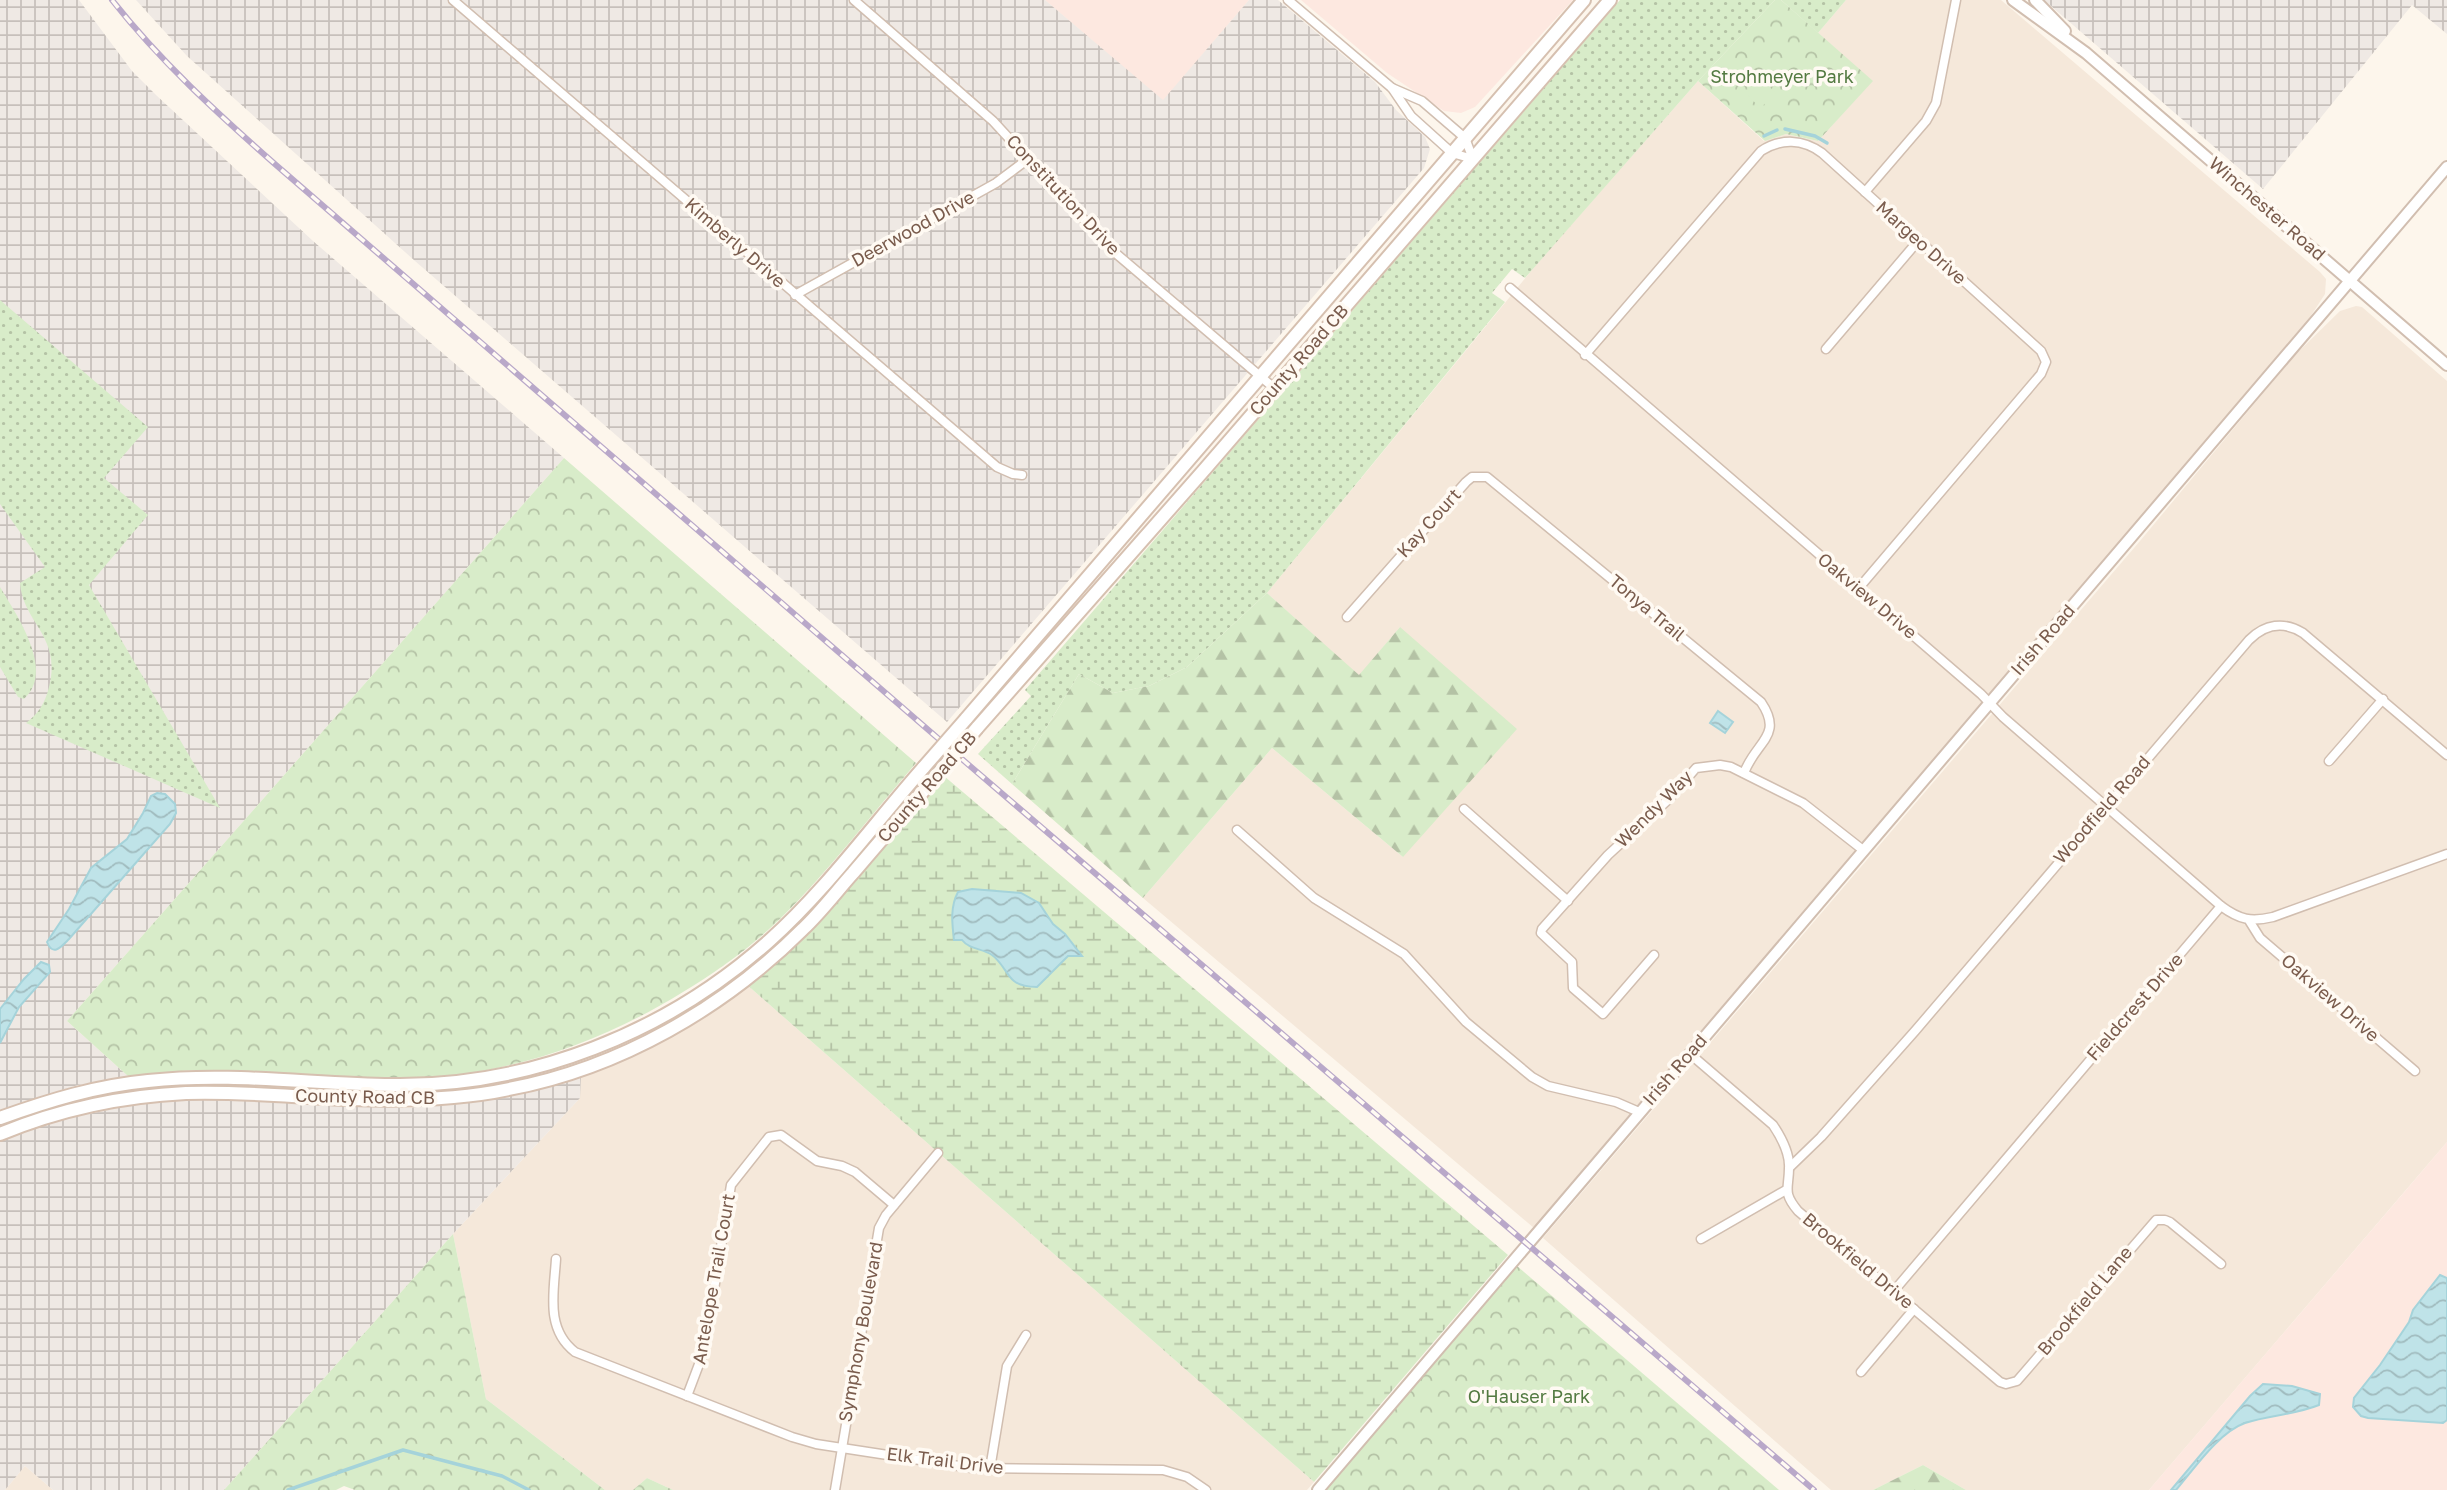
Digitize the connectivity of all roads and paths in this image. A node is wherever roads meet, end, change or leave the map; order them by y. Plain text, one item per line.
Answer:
1 (453, 0) edge
2 (854, 0) edge
3 (1289, 0) edge
4 (1584, 0) edge
5 (1610, 0) edge
6 (1956, 0) edge
7 (2013, 0) edge
8 (2035, 0) edge
9 (2086, 53) junction
10 (1392, 88) junction
11 (1465, 138) junction
12 (1452, 153) junction
13 (1028, 159) junction
14 (1473, 159) junction
15 (2447, 167) edge
16 (1865, 192) junction
17 (1918, 241) junction
18 (2351, 281) junction
19 (1510, 288) dead end
20 (795, 295) junction
21 (1826, 349) dead end
22 (1585, 355) junction
23 (2447, 365) edge
24 (1259, 376) junction
25 (1274, 388) junction
26 (1022, 475) dead end
27 (1466, 482) joint
28 (1858, 589) junction
29 (1347, 617) dead end
30 (2383, 699) junction
31 (1989, 703) junction
32 (2447, 755) edge
33 (2329, 761) dead end
34 (1744, 773) junction
35 (2106, 807) junction
36 (1464, 809) dead end
37 (1237, 830) dead end
38 (1864, 850) junction
39 (2447, 855) edge
40 (1568, 901) junction
41 (2221, 906) junction
42 (2250, 922) junction
43 (1654, 955) dead end
44 (1689, 1053) junction
45 (2415, 1071) dead end
46 (1639, 1112) junction
47 (0, 1118) edge
48 (0, 1135) edge
49 (938, 1153) dead end
50 (1790, 1167) junction
51 (1786, 1190) junction
52 (894, 1205) junction
53 (1701, 1239) dead end
54 (556, 1259) dead end
55 (2221, 1264) dead end
56 (1893, 1292) junction
57 (1914, 1309) junction
58 (1026, 1335) dead end
59 (1861, 1372) dead end
60 (2010, 1384) joint
61 (688, 1396) junction
62 (842, 1448) junction
63 (990, 1469) junction
64 (835, 1490) edge
65 (1206, 1490) edge
66 (1318, 1490) edge

1 - 20 street, Kimberly Drive
2 - 13 street, Constitution Drive
3 - 10 street
4 - 11 main road, County Road CB
5 - 14 main road, County Road CB
6 - 16 street
7 - 9 street, Winchester Road
8 - 9 street, Winchester Road
9 - 18 street, Winchester Road
10 - 11 street
10 - 12 street
11 - 12 main road, County Road CB
11 - 14 street
12 - 14 street
12 - 24 main road, County Road CB
13 - 20 street, Deerwood Drive
13 - 24 street, Constitution Drive
14 - 25 main road, County Road CB
15 - 18 street, Irish Road
16 - 17 street, Margeo Drive
16 - 22 street, Margeo Drive
17 - 21 street
17 - 28 street, Margeo Drive
18 - 23 street, Winchester Road
18 - 31 street, Irish Road
19 - 22 street, Oakview Drive
20 - 26 street, Kimberly Drive
22 - 28 street, Oakview Drive
24 - 25 street, Constitution Drive
24 - 47 main road, County Road CB, bridge
25 - 48 main road, County Road CB, bridge
27 - 29 street, Kay Court
27 - 34 street, Tonya Trail
28 - 31 street, Oakview Drive
30 - 32 street, Woodfield Road
30 - 33 street
30 - 35 street, Woodfield Road
31 - 35 street, Oakview Drive
31 - 38 street, Irish Road
34 - 38 street, Wendy Way
34 - 40 street, Wendy Way
35 - 41 street, Oakview Drive
35 - 50 street, Woodfield Road
36 - 40 street
37 - 46 street, Irish Road
38 - 44 street, Irish Road
39 - 42 street
40 - 43 street, Wendy Way
41 - 42 street
41 - 56 street, Fieldcrest Drive
42 - 45 street, Oakview Drive
44 - 46 street, Irish Road
44 - 50 street
46 - 66 street, Irish Road
49 - 52 street, Symphony Boulevard
50 - 51 street
51 - 53 street
51 - 56 street, Brookfield Drive
52 - 61 street, Antelope Trail Court
52 - 62 street, Symphony Boulevard
54 - 61 street, Elk Trail Drive
55 - 60 street, Brookfield Lane
56 - 57 street, Brookfield Drive
57 - 59 street
57 - 60 street, Brookfield Drive
58 - 63 street
61 - 62 street, Elk Trail Drive
62 - 63 street, Elk Trail Drive
62 - 64 street, Symphony Boulevard
63 - 65 street, Elk Trail Drive

